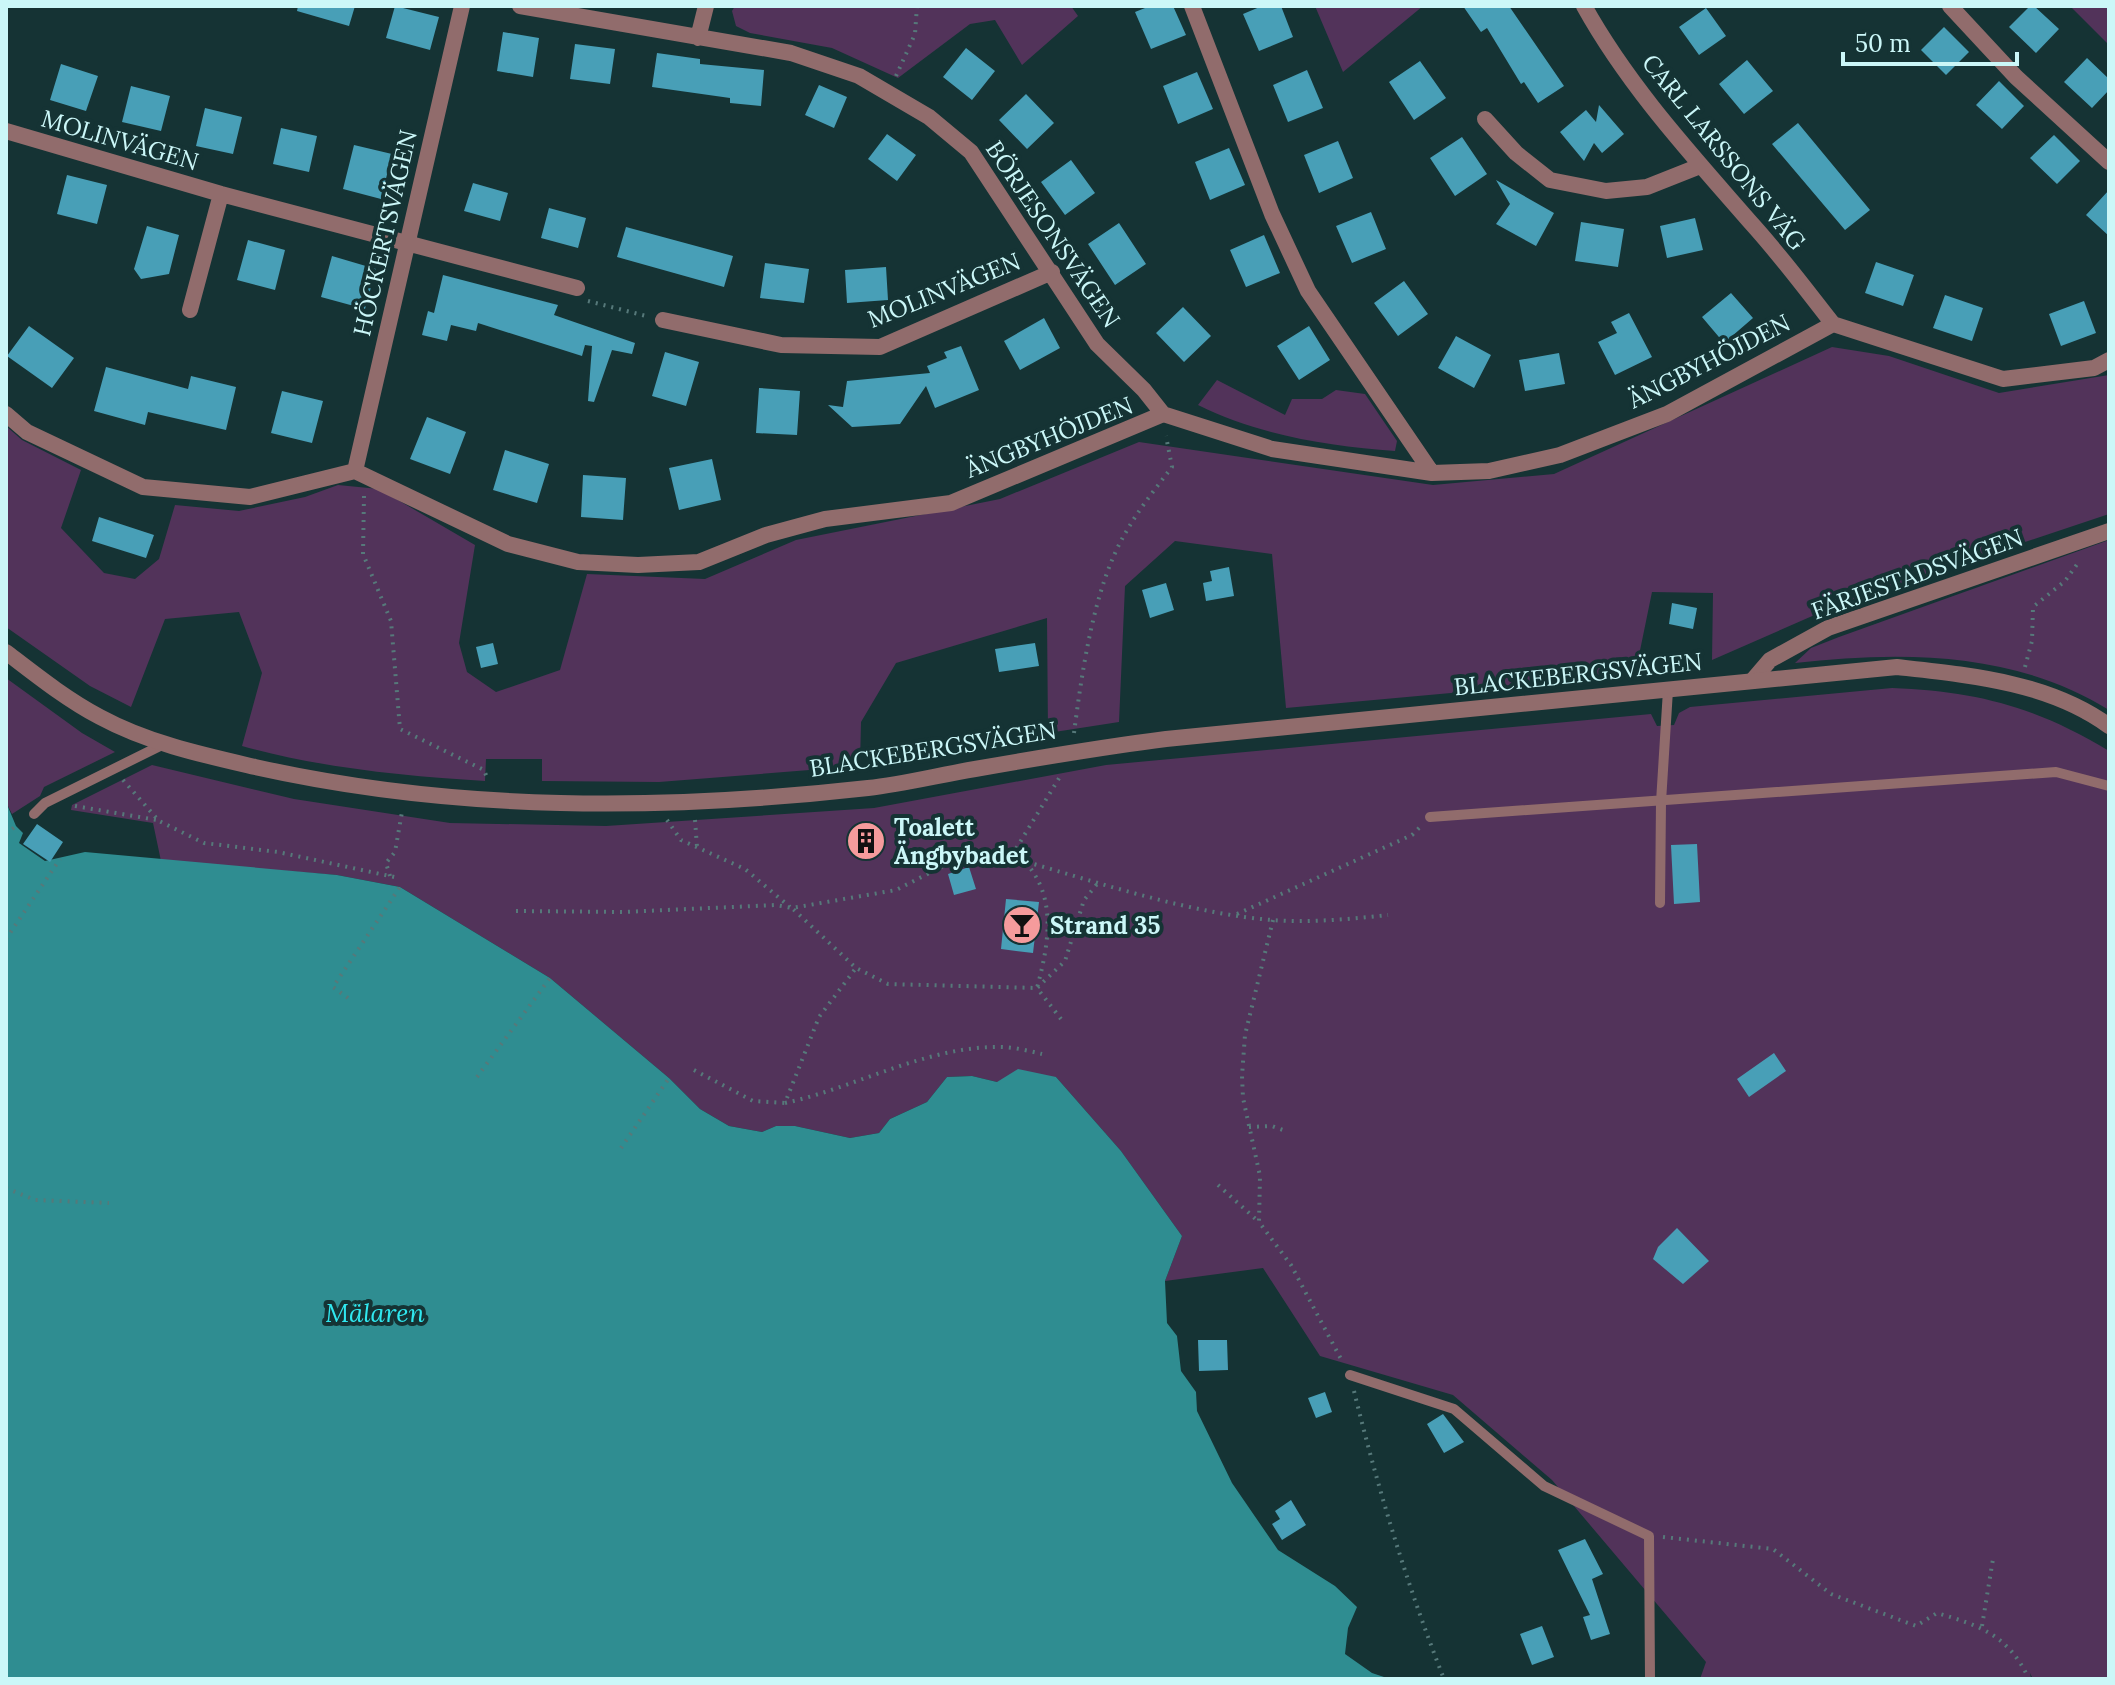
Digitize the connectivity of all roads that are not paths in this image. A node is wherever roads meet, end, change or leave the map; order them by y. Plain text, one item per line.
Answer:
1 (462, 6) edge
2 (520, 6) edge
3 (706, 6) edge
4 (1192, 6) edge
5 (1584, 6) edge
6 (1950, 6) edge
7 (698, 38) junction
8 (1485, 119) dead end
9 (6, 131) edge
10 (2109, 162) edge
11 (1700, 166) junction
12 (221, 194) junction
13 (406, 245) junction
14 (1052, 272) junction
15 (577, 288) road end
16 (190, 310) dead end
17 (663, 320) road end
18 (1833, 324) junction
19 (2109, 360) edge
20 (6, 414) edge
21 (1163, 414) junction
22 (355, 471) junction
23 (1432, 473) junction
24 (2104, 533) edge
25 (6, 652) edge
26 (1752, 681) junction
27 (1668, 690) junction
28 (2109, 726) edge
29 (164, 744) junction
30 (2109, 786) edge
31 (1661, 802) junction
32 (34, 814) dead end
33 (1430, 817) road end
34 (1660, 903) dead end
35 (1350, 1375) road end
36 (1650, 1679) edge

1 - 13 street, HÖCKERTSVÄGEN
2 - 7 street, BÖRJESONSVÄGEN
3 - 7 street
4 - 23 street
5 - 11 street, CARL LARSSONS VÄG
6 - 10 street
7 - 14 street, BÖRJESONSVÄGEN
8 - 11 street
9 - 12 street, MOLINVÄGEN
11 - 18 street, CARL LARSSONS VÄG
12 - 13 street, MOLINVÄGEN
12 - 16 street, MOLINVÄGEN
13 - 15 street, MOLINVÄGEN
13 - 22 street, HÖCKERTSVÄGEN
14 - 17 street, MOLINVÄGEN
14 - 21 street, BÖRJESONSVÄGEN
18 - 19 street
18 - 23 street, ÄNGBYHÖJDEN
20 - 22 street
21 - 22 street, ÄNGBYHÖJDEN
21 - 23 street, ÄNGBYHÖJDEN
24 - 26 street, FÄRJESTADSVÄGEN
25 - 29 street, BLACKEBERGSVÄGEN
26 - 27 street, BLACKEBERGSVÄGEN
26 - 28 street, BLACKEBERGSVÄGEN
27 - 29 street, BLACKEBERGSVÄGEN
27 - 31 lane
29 - 32 lane
30 - 31 lane
31 - 33 lane
31 - 34 lane
35 - 36 lane

